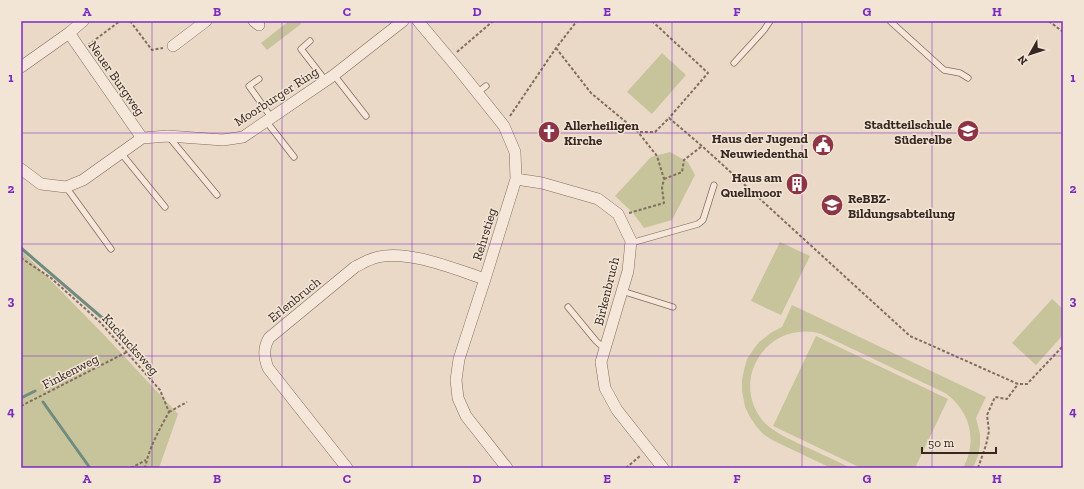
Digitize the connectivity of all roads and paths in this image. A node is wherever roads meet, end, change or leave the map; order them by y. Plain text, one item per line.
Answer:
1 (83, 21) edge
2 (120, 21) edge
3 (130, 21) edge
4 (206, 21) edge
5 (403, 21) edge
6 (418, 21) edge
7 (493, 21) edge
8 (577, 21) edge
9 (652, 21) edge
10 (770, 21) edge
11 (890, 21) edge
12 (1050, 21) edge
13 (1063, 32) edge
14 (69, 33) junction
15 (310, 41) dead end
16 (173, 46) joint
17 (556, 48) junction
18 (81, 50) junction
19 (458, 52) dead end
20 (734, 63) dead end
21 (21, 66) edge
22 (329, 78) junction
23 (968, 78) dead end
24 (259, 79) dead end
25 (366, 116) dead end
26 (510, 116) dead end
27 (669, 118) junction
28 (268, 119) junction
29 (638, 132) junction
30 (168, 136) junction
31 (142, 138) junction
32 (702, 146) junction
33 (121, 153) junction
34 (294, 157) dead end
35 (21, 169) edge
36 (516, 179) junction
37 (664, 179) junction
38 (714, 186) dead end
39 (66, 187) junction
40 (217, 196) dead end
41 (165, 207) dead end
42 (618, 214) junction
43 (631, 243) junction
44 (111, 249) dead end
45 (21, 258) edge
46 (485, 279) junction
47 (622, 291) junction
48 (568, 307) dead end
49 (673, 307) dead end
50 (1063, 346) edge
51 (605, 349) junction
52 (127, 352) junction
53 (1018, 384) junction
54 (187, 402) dead end
55 (21, 406) edge
56 (169, 412) junction
57 (649, 449) junction
58 (146, 460) junction
59 (131, 468) edge
60 (145, 468) edge
61 (347, 468) edge
62 (507, 468) edge
63 (626, 468) edge
64 (663, 468) edge
65 (978, 468) edge

1 - 14 street
2 - 18 path
3 - 16 path
4 - 16 street
5 - 22 street, Moorburger Ring
6 - 36 street, Rehrstieg
7 - 19 path
8 - 17 path
9 - 27 path
10 - 20 lane
11 - 23 lane
12 - 13 path
14 - 18 street, Neuer Burgweg
14 - 21 street
15 - 22 lane
17 - 26 path
17 - 29 path
18 - 31 street, Neuer Burgweg
22 - 25 lane
22 - 28 street, Moorburger Ring
24 - 28 lane
27 - 29 path
27 - 32 path
28 - 30 street, Moorburger Ring
28 - 34 lane
29 - 37 path
30 - 31 street, Moorburger Ring
30 - 40 lane
31 - 33 street
32 - 37 path
32 - 53 path
33 - 39 street
33 - 41 lane
35 - 39 street
36 - 42 street, Birkenbruch
36 - 46 street, Rehrstieg
37 - 42 path
38 - 43 lane
39 - 44 lane
42 - 43 street, Birkenbruch
43 - 47 street, Birkenbruch
45 - 52 path, Kuckucksweg
46 - 61 street, Erlenbruch
46 - 62 street, Rehrstieg
47 - 49 lane
47 - 51 street, Birkenbruch
48 - 51 lane
50 - 53 path
51 - 57 street, Birkenbruch
52 - 55 path, Finkenweg
52 - 56 path, Kuckucksweg
53 - 65 path
54 - 56 path
56 - 58 path
57 - 63 path
57 - 64 street, Birkenbruch
58 - 59 path
58 - 60 path

